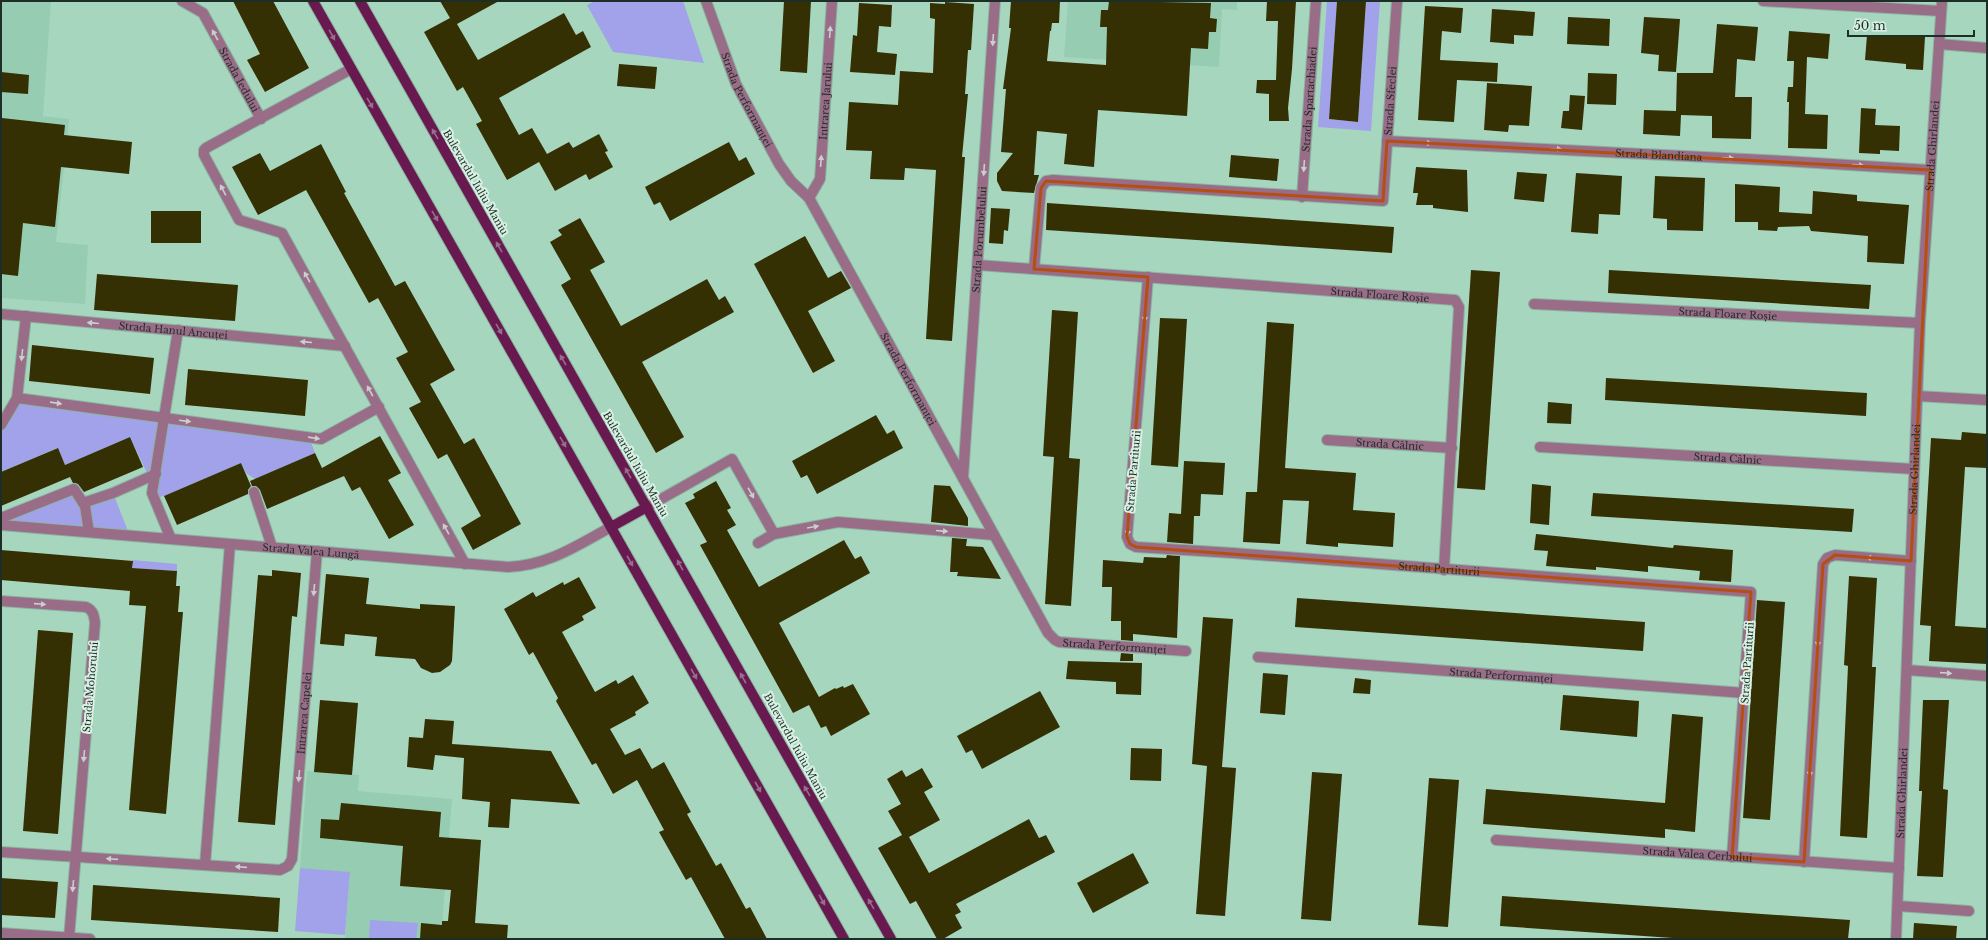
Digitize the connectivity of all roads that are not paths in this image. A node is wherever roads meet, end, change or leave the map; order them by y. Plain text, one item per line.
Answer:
1 (182, 1) edge
2 (313, 1) edge
3 (360, 1) edge
4 (706, 1) edge
5 (832, 1) edge
6 (995, 1) edge
7 (1316, 1) edge
8 (1397, 1) edge
9 (1763, 1) edge
10 (1942, 6) edge
11 (1939, 44) junction
12 (1987, 48) edge
13 (351, 69) junction
14 (260, 119) junction
15 (1387, 141) junction
16 (1930, 170) junction
17 (1302, 197) junction
18 (809, 198) junction
19 (978, 265) junction
20 (1034, 269) junction
21 (1148, 278) junction
22 (1534, 304) dead end
23 (1, 314) edge
24 (26, 316) junction
25 (1920, 323) junction
26 (178, 330) junction
27 (345, 346) junction
28 (1917, 396) junction
29 (17, 398) junction
30 (1987, 400) edge
31 (379, 407) junction
32 (164, 418) junction
33 (1, 425) edge
34 (1327, 440) dead end
35 (1540, 447) dead end
36 (1452, 448) junction
37 (1914, 469) junction
38 (156, 474) junction
39 (963, 478) junction
40 (254, 492) dead end
41 (83, 503) junction
42 (647, 507) junction
43 (1, 518) edge
44 (1, 525) edge
45 (611, 527) junction
46 (89, 532) junction
47 (774, 534) junction
48 (994, 536) junction
49 (171, 539) junction
50 (758, 543) dead end
51 (230, 544) junction
52 (272, 547) junction
53 (317, 551) junction
54 (1911, 561) junction
55 (465, 564) junction
56 (1444, 570) junction
57 (1, 601) edge
58 (1186, 652) dead end
59 (1258, 657) dead end
60 (1907, 670) junction
61 (1987, 676) edge
62 (1745, 693) junction
63 (1496, 840) dead end
64 (1, 852) edge
65 (76, 857) junction
66 (1732, 857) junction
67 (1804, 862) junction
68 (205, 865) junction
69 (1899, 868) junction
70 (1898, 906) junction
71 (1969, 911) dead end
72 (1, 933) edge
73 (34, 937) edge
74 (69, 938) junction
75 (90, 939) edge
76 (844, 939) edge
77 (890, 939) edge
78 (1896, 939) edge

14 -> 1 street, Strada Iedului
2 -> 13 main road
42 -> 3 main road, Bulevardul Iuliu Maniu
4 - 18 street, Strada Performanței
18 -> 5 street, Intrarea Jarului
6 -> 19 street, Strada Porumbelului
7 -> 17 street, Strada Spartachiadei
8 - 15 street, Strada Sfeclei
9 - 10 street
10 - 11 street, Strada Ghirlandei
11 - 12 street
11 - 16 street, Strada Ghirlandei
13 - 14 street, Strada Iedului
13 -> 45 main road
27 -> 14 street
15 -> 16 street, Strada Blandiana
15 - 17 street, Strada Sfeclei
16 - 25 street, Strada Ghirlandei
17 - 20 street
18 - 39 street, Strada Performanței
19 - 20 street, Strada Floare Roșie
19 - 39 street, Strada Porumbelului
20 - 21 street, Strada Floare Roșie
21 - 36 street, Strada Floare Roșie
21 -> 56 street, Strada Partiturii
22 - 25 street, Strada Floare Roșie
23 - 24 street, Strada Hanul Ancuței
26 -> 24 street, Strada Hanul Ancuței
24 -> 29 street
25 - 28 street, Strada Ghirlandei
27 -> 26 street, Strada Hanul Ancuței
26 - 32 street
31 -> 27 street
28 - 30 street
28 - 37 street, Strada Ghirlandei
29 -> 32 street
29 - 33 street
32 -> 31 street
55 -> 31 street
32 - 38 street
34 - 36 street, Strada Câlnic
35 - 37 street, Strada Câlnic
36 - 56 street, Strada Floare Roșie
37 - 54 street, Strada Ghirlandei
38 - 41 street
38 - 49 street
39 - 48 street, Strada Performanței
40 - 52 street
41 - 43 street
41 - 46 street
42 - 45 main road
42 -> 47 street
77 -> 42 main road, Bulevardul Iuliu Maniu
44 - 46 street, Strada Valea Lungă
45 - 55 street, Strada Valea Lungă
45 -> 76 main road
46 - 49 street, Strada Valea Lungă
47 -> 48 street
47 - 50 street
48 - 58 street, Strada Performanței
49 - 51 street, Strada Valea Lungă
51 - 52 street, Strada Valea Lungă
51 - 68 street
52 - 53 street, Strada Valea Lungă
53 - 55 street, Strada Valea Lungă
53 -> 68 street, Intrarea Capelei
54 - 60 street, Strada Ghirlandei
54 -> 67 street
56 - 62 street, Strada Partiturii
57 -> 65 street, Strada Mohorului
59 - 62 street, Strada Performanței
60 -> 61 street
60 - 69 street, Strada Ghirlandei
62 - 66 street, Strada Partiturii
63 - 66 street, Strada Valea Cerbului
64 - 65 street
68 -> 65 street
65 -> 74 street, Strada Mohorului
66 - 67 street, Strada Valea Cerbului
67 - 69 street, Strada Valea Cerbului
69 - 70 street, Strada Ghirlandei
70 - 71 street
70 - 78 street, Strada Ghirlandei
72 - 73 street
73 - 74 street
74 - 75 street

